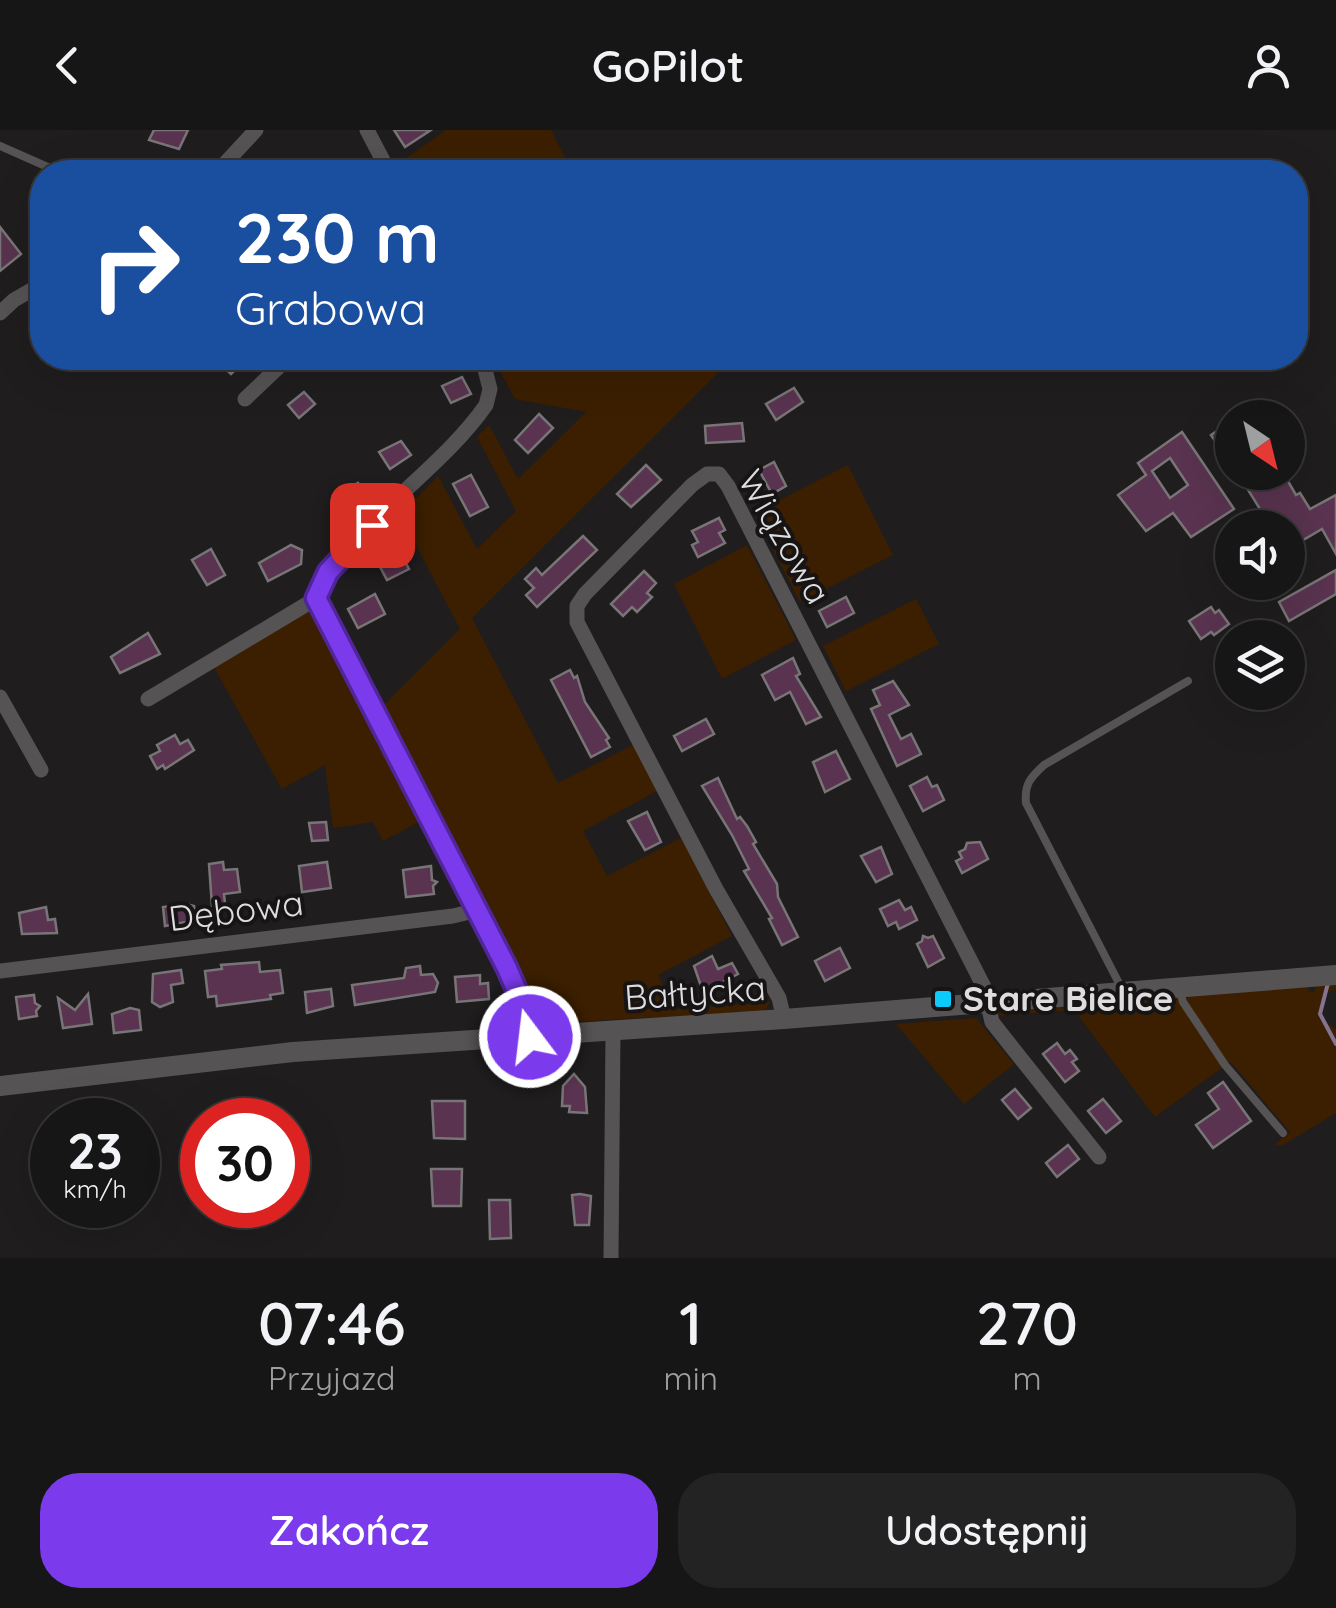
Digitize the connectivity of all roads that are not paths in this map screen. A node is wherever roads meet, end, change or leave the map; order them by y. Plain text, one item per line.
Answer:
1 (256, 130) edge
2 (367, 130) edge
3 (0, 146) edge
4 (32, 160) edge
5 (228, 160) edge
6 (383, 160) edge
7 (30, 291) edge
8 (0, 313) edge
9 (275, 370) edge
10 (485, 370) edge
11 (245, 399) dead end
12 (316, 598) junction
13 (1188, 681) dead end
14 (0, 698) edge
15 (148, 698) dead end
16 (41, 770) dead end
17 (478, 910) junction
18 (0, 971) edge
19 (1336, 974) edge
20 (1179, 987) junction
21 (1123, 991) junction
22 (988, 1003) junction
23 (784, 1019) junction
24 (613, 1031) junction
25 (530, 1037) junction
26 (0, 1086) edge
27 (1283, 1133) dead end
28 (1099, 1157) dead end
29 (611, 1258) edge

1 - 5 street
2 - 6 street
3 - 4 lane
7 - 8 street
9 - 11 street
10 - 12 street
12 - 15 street
12 - 17 street
13 - 21 lane
14 - 16 street
17 - 18 street, Dębowa
17 - 25 street
19 - 20 street, Bałtycka
20 - 21 street, Bałtycka
20 - 27 lane
21 - 22 street, Bałtycka
22 - 23 street, Bałtycka
22 - 23 street, Wiązowa
22 - 28 street
23 - 24 street, Bałtycka
24 - 25 street, Bałtycka
24 - 29 street
25 - 26 street, Bałtycka

